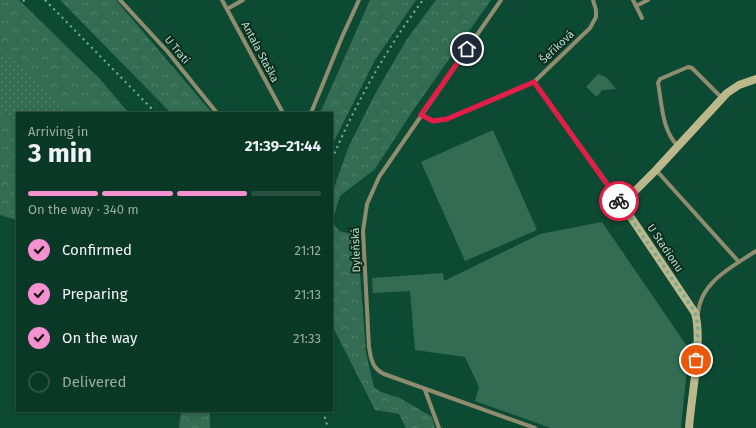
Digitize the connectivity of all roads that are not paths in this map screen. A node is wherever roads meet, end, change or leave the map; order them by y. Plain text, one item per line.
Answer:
1 (120, 0) edge
2 (222, 0) edge
3 (243, 0) edge
4 (359, 0) edge
5 (501, 0) edge
6 (593, 0) edge
7 (633, 0) edge
8 (648, 0) edge
9 (636, 6) junction
10 (227, 9) junction
11 (642, 18) dead end
12 (756, 79) edge
13 (534, 82) junction
14 (722, 98) junction
15 (216, 112) edge
16 (281, 112) edge
17 (311, 112) edge
18 (421, 115) junction
19 (678, 146) junction
20 (656, 170) junction
21 (622, 204) junction
22 (756, 252) edge
23 (739, 262) junction
24 (697, 320) junction
25 (425, 390) junction
26 (439, 428) edge
27 (535, 428) edge
28 (689, 428) edge

1 - 15 street, U Trati
2 - 10 street, Antala Staška
3 - 10 street
4 - 17 street
5 - 18 street, Dyleňská
6 - 13 street, Šeříková
7 - 9 street
8 - 9 street
9 - 11 street
10 - 16 street, Antala Staška
12 - 14 street
13 - 18 street, Šeříková
13 - 21 street, U Stadionu
14 - 19 street
14 - 19 street
18 - 25 street, Dyleňská
19 - 20 street
20 - 21 street
20 - 23 street
21 - 24 street, U Stadionu
22 - 23 street
23 - 24 street
24 - 28 street, U Stadionu
25 - 26 street
25 - 27 street, Dyleňská

